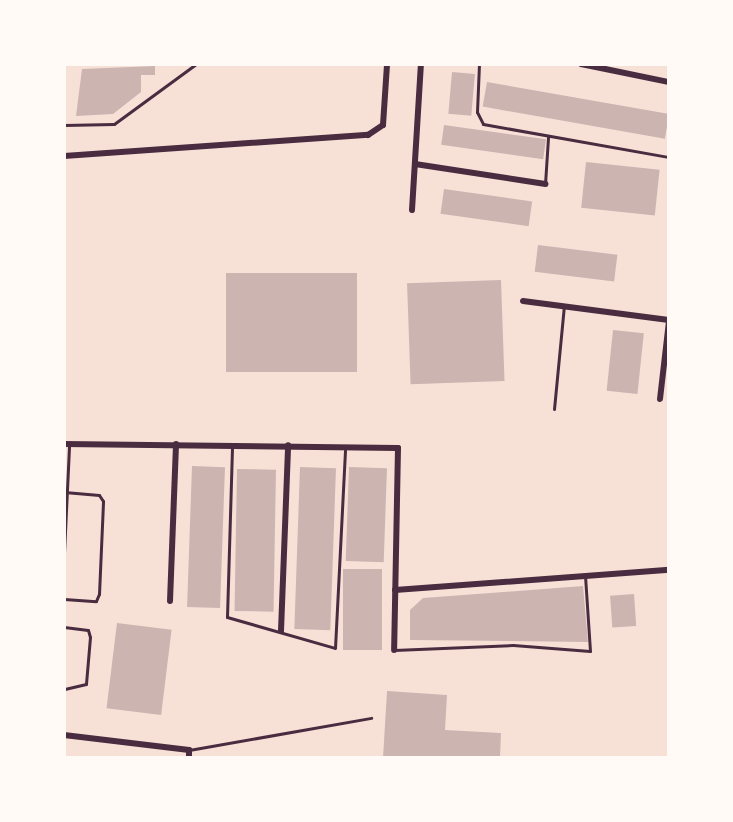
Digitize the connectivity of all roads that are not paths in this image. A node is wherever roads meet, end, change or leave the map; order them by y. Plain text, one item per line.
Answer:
1 (196, 64) edge
2 (387, 64) edge
3 (421, 64) edge
4 (479, 64) edge
5 (582, 64) edge
6 (669, 82) edge
7 (64, 125) edge
8 (548, 137) junction
9 (64, 156) edge
10 (669, 157) edge
11 (415, 164) junction
12 (545, 184) joint
13 (412, 210) dead end
14 (523, 301) dead end
15 (564, 306) junction
16 (669, 320) edge
17 (660, 399) dead end
18 (554, 409) dead end
19 (66, 444) edge
20 (176, 444) junction
21 (232, 444) junction
22 (288, 445) junction
23 (345, 446) junction
24 (67, 492) junction
25 (64, 553) edge
26 (669, 570) edge
27 (585, 576) junction
28 (395, 590) junction
29 (64, 599) edge
30 (170, 601) dead end
31 (64, 627) edge
32 (281, 631) junction
33 (394, 650) joint
34 (64, 689) edge
35 (371, 718) dead end
36 (64, 735) edge
37 (189, 754) edge

1 - 7 lane
2 - 9 street
3 - 11 street
4 - 8 lane
5 - 6 street
8 - 10 lane
8 - 12 lane
11 - 12 street
11 - 13 street
14 - 15 street
15 - 16 street
15 - 18 lane
16 - 17 street
19 - 20 street
19 - 24 lane
20 - 21 street
20 - 30 street
21 - 22 street
21 - 32 lane
22 - 23 street
22 - 32 street
23 - 28 street
23 - 32 lane
24 - 25 lane
24 - 29 lane
26 - 27 street
27 - 28 street
27 - 33 lane
28 - 33 street
31 - 34 lane
35 - 37 lane
36 - 37 street

